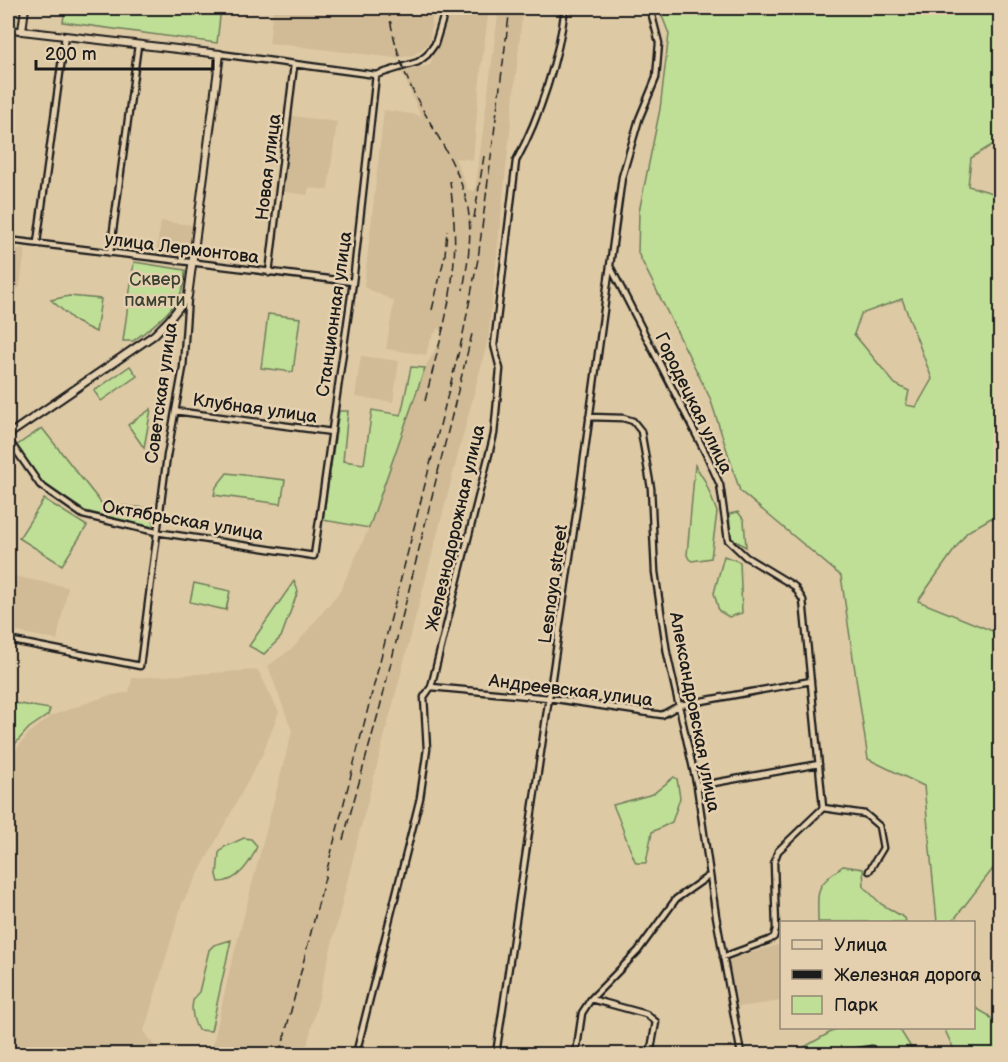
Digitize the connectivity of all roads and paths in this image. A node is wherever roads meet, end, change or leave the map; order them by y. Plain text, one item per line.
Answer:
1 (25, 8) edge
2 (446, 8) edge
3 (565, 8) edge
4 (650, 8) edge
5 (8, 29) edge
6 (22, 31) junction
7 (65, 36) junction
8 (138, 45) junction
9 (220, 54) junction
10 (294, 65) junction
11 (376, 75) junction
12 (8, 240) edge
13 (37, 243) junction
14 (110, 253) junction
15 (193, 263) junction
16 (610, 266) junction
17 (269, 273) junction
18 (353, 282) junction
19 (188, 296) junction
20 (176, 411) junction
21 (589, 417) junction
22 (332, 432) junction
23 (8, 437) edge
24 (156, 532) junction
25 (314, 556) joint
26 (8, 640) edge
27 (811, 681) junction
28 (431, 687) junction
29 (549, 698) junction
30 (680, 705) junction
31 (819, 764) junction
32 (697, 786) junction
33 (824, 808) junction
34 (869, 871) dead end
35 (710, 874) junction
36 (723, 957) junction
37 (591, 999) junction
38 (872, 1049) dead end
39 (356, 1054) edge
40 (495, 1054) edge
41 (576, 1054) edge
42 (650, 1054) edge
43 (741, 1054) edge
44 (837, 1054) edge

1 - 6 street
2 - 11 street
3 - 28 street, Железнодорожная улица
4 - 16 street, Lesnaya street
5 - 6 street
6 - 7 street
7 - 8 street
7 - 13 street
8 - 9 street
8 - 14 street
9 - 10 street
9 - 15 street, Советская улица
10 - 11 street
10 - 17 street, Новая улица
11 - 18 street, Станционная улица
12 - 13 street, улица Лермонтова
13 - 14 street, улица Лермонтова
14 - 15 street, улица Лермонтова
15 - 17 street, улица Лермонтова
15 - 19 street, Советская улица
16 - 21 street, Lesnaya street
16 - 27 street, Городецкая улица
17 - 18 street, улица Лермонтова
18 - 22 street, Станционная улица
19 - 20 street, Советская улица
19 - 23 street
20 - 22 street, Клубная улица
20 - 24 street, Советская улица
21 - 29 street, Lesnaya street
21 - 30 street, Александровская улица
22 - 25 street, Станционная улица
23 - 24 street, Октябрьская улица
24 - 25 street, Октябрьская улица
24 - 26 street, Советская улица
27 - 30 street, Андреевская улица
27 - 31 street, Городецкая улица
28 - 29 street, Андреевская улица
28 - 39 street, Железнодорожная улица
29 - 30 street, Андреевская улица
29 - 40 street, Lesnaya street
30 - 32 street, Александровская улица
31 - 32 street
31 - 33 street, Городецкая улица
32 - 35 street, Александровская улица
33 - 34 street
33 - 36 street
35 - 36 street, Александровская улица
35 - 37 street
36 - 43 street, Александровская улица
37 - 41 street
37 - 42 street
38 - 44 street

